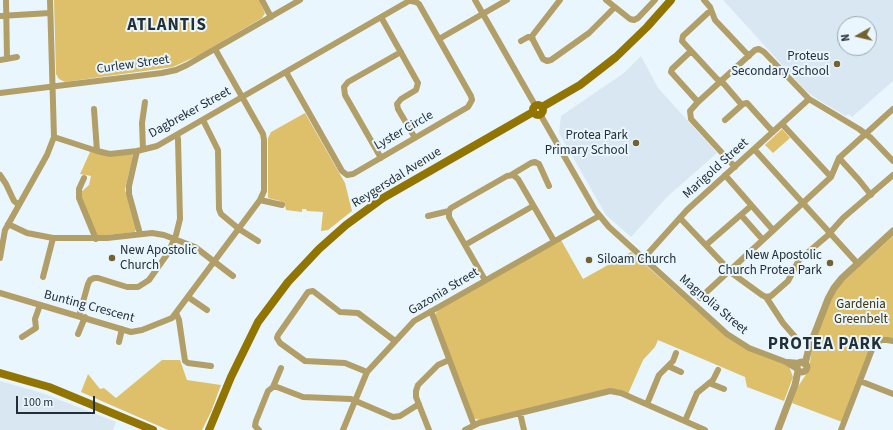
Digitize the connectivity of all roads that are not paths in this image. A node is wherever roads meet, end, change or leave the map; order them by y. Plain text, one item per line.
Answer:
1 (6, 0) edge
2 (50, 0) edge
3 (262, 0) edge
4 (300, 0) edge
5 (414, 0) edge
6 (476, 0) edge
7 (507, 0) edge
8 (560, 0) edge
9 (606, 0) edge
10 (655, 0) edge
11 (670, 0) edge
12 (704, 0) edge
13 (615, 7) junction
14 (711, 10) junction
15 (50, 13) junction
16 (483, 14) junction
17 (3, 16) edge
18 (271, 17) junction
19 (381, 18) junction
20 (532, 38) junction
21 (439, 39) junction
22 (521, 41) dead end
23 (215, 49) junction
24 (691, 51) junction
25 (401, 52) junction
26 (749, 56) junction
27 (17, 57) dead end
28 (7, 59) junction
29 (0, 60) edge
30 (286, 72) junction
31 (720, 82) junction
32 (52, 87) junction
33 (0, 93) edge
34 (243, 97) junction
35 (809, 99) junction
36 (145, 102) dead end
37 (698, 102) junction
38 (742, 105) junction
39 (94, 109) dead end
40 (893, 109) edge
41 (538, 110) junction
42 (202, 120) junction
43 (725, 120) dead end
44 (782, 124) junction
45 (773, 132) junction
46 (866, 134) junction
47 (176, 135) junction
48 (54, 137) junction
49 (415, 138) junction
50 (754, 149) junction
51 (140, 150) junction
52 (97, 151) junction
53 (381, 158) junction
54 (839, 158) junction
55 (893, 161) edge
56 (735, 167) junction
57 (0, 175) edge
58 (511, 175) junction
59 (725, 175) junction
60 (893, 175) edge
61 (831, 177) junction
62 (84, 178) dead end
63 (549, 186) dead end
64 (871, 195) junction
65 (260, 200) junction
66 (803, 203) junction
67 (19, 205) junction
68 (282, 205) dead end
69 (533, 206) junction
70 (751, 206) junction
71 (449, 211) junction
72 (741, 215) junction
73 (428, 216) dead end
74 (599, 216) junction
75 (680, 218) junction
76 (4, 227) edge
77 (239, 229) junction
78 (773, 230) junction
79 (893, 231) edge
80 (830, 233) junction
81 (140, 234) junction
82 (53, 238) junction
83 (96, 239) junction
84 (174, 239) junction
85 (763, 240) junction
86 (258, 241) dead end
87 (554, 241) junction
88 (465, 245) junction
89 (706, 245) junction
90 (0, 258) edge
91 (643, 259) junction
92 (214, 262) junction
93 (858, 264) junction
94 (730, 270) junction
95 (43, 276) dead end
96 (232, 276) dead end
97 (485, 280) junction
98 (0, 293) edge
99 (188, 296) junction
100 (766, 297) junction
101 (700, 298) dead end
102 (40, 305) junction
103 (207, 310) dead end
104 (431, 311) junction
105 (176, 313) junction
106 (82, 316) junction
107 (122, 329) junction
108 (78, 334) dead end
109 (22, 337) dead end
110 (796, 338) dead end
111 (395, 341) junction
112 (893, 341) edge
113 (118, 342) dead end
114 (676, 353) dead end
115 (449, 360) junction
116 (211, 366) dead end
117 (668, 366) junction
118 (801, 367) junction
119 (281, 368) dead end
120 (718, 370) dead end
121 (367, 372) junction
122 (681, 372) dead end
123 (0, 373) edge
124 (860, 381) junction
125 (709, 383) junction
126 (273, 387) junction
127 (724, 389) dead end
128 (893, 394) edge
129 (354, 401) junction
130 (419, 404) junction
131 (647, 404) junction
132 (520, 413) junction
133 (685, 421) junction
134 (474, 425) junction
135 (844, 429) edge
136 (153, 430) edge
137 (209, 430) edge
138 (258, 430) edge
139 (342, 430) edge
140 (429, 430) edge
141 (465, 430) edge
142 (524, 430) edge
143 (706, 430) edge
144 (778, 430) edge

1 - 17 street
2 - 15 street
3 - 18 street
4 - 18 street, Curlew Street
5 - 19 street, Lyster Circle
5 - 21 street, Lyster Circle
6 - 16 street, Magnolia Street
7 - 16 street
8 - 20 street
9 - 13 street
10 - 13 street
11 - 41 main road, Reygersdal Avenue
12 - 14 street
13 - 20 street
14 - 24 street
14 - 26 street
15 - 17 street
15 - 32 street
16 - 21 street
16 - 41 street, Magnolia Street
17 - 28 street
18 - 23 street, Curlew Street
19 - 25 street
19 - 30 street, Lyster Circle
20 - 22 street
21 - 49 street, Lyster Circle
23 - 32 street, Curlew Street
23 - 34 street, Bunting Crescent
24 - 31 street
24 - 37 street
25 - 49 street
25 - 53 street
26 - 31 street
26 - 35 street
27 - 28 street
28 - 29 street
30 - 34 street, Lyster Circle
30 - 53 street, Lyster Circle
31 - 37 street
31 - 38 street
32 - 33 street, Curlew Street
32 - 48 street
34 - 42 street, Dagbreker Street
34 - 65 street, Bunting Crescent
35 - 44 street, Marigold Street
35 - 46 street
36 - 51 street
37 - 56 street
38 - 43 street
38 - 45 street
39 - 52 street
40 - 46 street
41 - 74 street, Magnolia Street
41 - 137 main road, Reygersdal Avenue
42 - 47 street, Dagbreker Street
42 - 77 street
44 - 45 street, Marigold Street
44 - 61 street
45 - 50 street, Marigold Street
46 - 54 street
46 - 55 street
47 - 51 street, Dagbreker Street
47 - 84 street
48 - 52 street, Dagbreker Street
48 - 67 street
49 - 53 street, Lyster Circle
50 - 56 street, Marigold Street
50 - 66 street
51 - 52 street, Dagbreker Street
51 - 81 street
54 - 61 street
54 - 64 street
56 - 59 street, Marigold Street
57 - 67 street
58 - 63 street
58 - 69 street
58 - 71 street
59 - 70 street
59 - 75 street, Marigold Street
60 - 64 street
61 - 66 street
62 - 83 street
64 - 80 street
65 - 68 street
65 - 77 street, Bunting Crescent
66 - 78 street
66 - 80 street
67 - 76 street
69 - 87 street
69 - 88 street
70 - 72 street
70 - 78 street
71 - 73 street
71 - 88 street
72 - 85 street
72 - 89 street
74 - 87 street, Gazonia Street
74 - 91 street, Magnolia Street
75 - 89 street
75 - 91 street, Marigold Street
76 - 82 street
76 - 90 street
77 - 86 street
77 - 92 street, Bunting Crescent
78 - 85 street
79 - 93 street
80 - 93 street
80 - 100 street
81 - 83 street
81 - 84 street
82 - 83 street
82 - 95 street
84 - 92 street
84 - 106 street
85 - 94 street
87 - 97 street, Gazonia Street
88 - 97 street
89 - 94 street
91 - 118 street, Magnolia Street
92 - 96 street
92 - 99 street, Bunting Crescent
93 - 118 street
94 - 100 street
94 - 101 street
97 - 104 street, Gazonia Street
98 - 102 street, Bunting Crescent
99 - 103 street
99 - 105 street, Bunting Crescent
100 - 110 street
102 - 106 street, Bunting Crescent
102 - 109 street
104 - 111 street, Gazonia Street
104 - 115 street
105 - 107 street, Bunting Crescent
105 - 116 street
106 - 107 street, Bunting Crescent
106 - 108 street
107 - 113 street
111 - 121 street, Gazonia Street
111 - 121 street
112 - 124 street
114 - 117 street
115 - 130 street
115 - 134 street
117 - 122 street
117 - 131 street
118 - 144 street
119 - 126 street
120 - 125 street
121 - 129 street, Gazonia Street
123 - 136 main road
124 - 128 street
124 - 135 street
125 - 127 street
125 - 133 street
126 - 129 street
126 - 138 street
129 - 130 street
129 - 139 street, Gazonia Street
130 - 140 street
131 - 132 street
131 - 133 street
132 - 134 street
132 - 142 street
133 - 143 street
134 - 141 street

